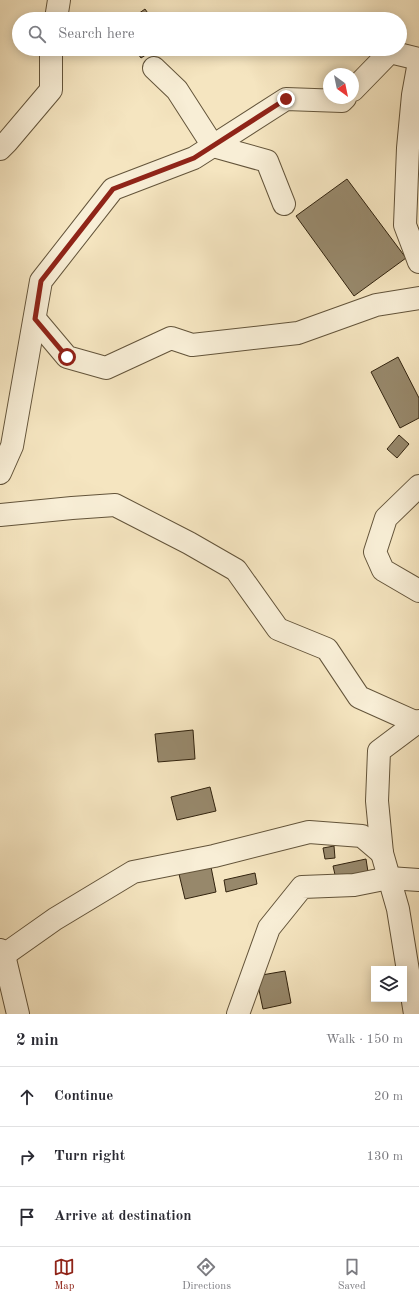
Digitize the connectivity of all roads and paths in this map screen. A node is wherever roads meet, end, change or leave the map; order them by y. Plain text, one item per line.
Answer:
1 (59, 0) edge
2 (57, 12) edge
3 (51, 56) edge
4 (386, 56) edge
5 (404, 56) edge
6 (419, 60) edge
7 (154, 68) dead end
8 (359, 84) edge
9 (323, 100) edge
10 (213, 146) junction
11 (0, 149) edge
12 (284, 204) dead end
13 (419, 262) edge
14 (419, 298) edge
15 (35, 319) junction
16 (0, 473) edge
17 (419, 486) edge
18 (0, 515) edge
19 (419, 591) edge
20 (418, 722) edge
21 (382, 853) junction
22 (389, 878) junction
23 (419, 880) edge
24 (2, 952) edge
25 (18, 1014) edge
26 (238, 1014) edge
27 (415, 1014) edge

1 - 2 street
3 - 11 street
4 - 8 street
5 - 6 street
6 - 13 street
7 - 10 street
9 - 10 street
10 - 12 street
10 - 15 street
14 - 15 street
15 - 16 street
17 - 19 street
18 - 20 street
20 - 21 street
21 - 22 street
21 - 24 street
22 - 23 street
22 - 26 street
22 - 27 street
24 - 25 street

